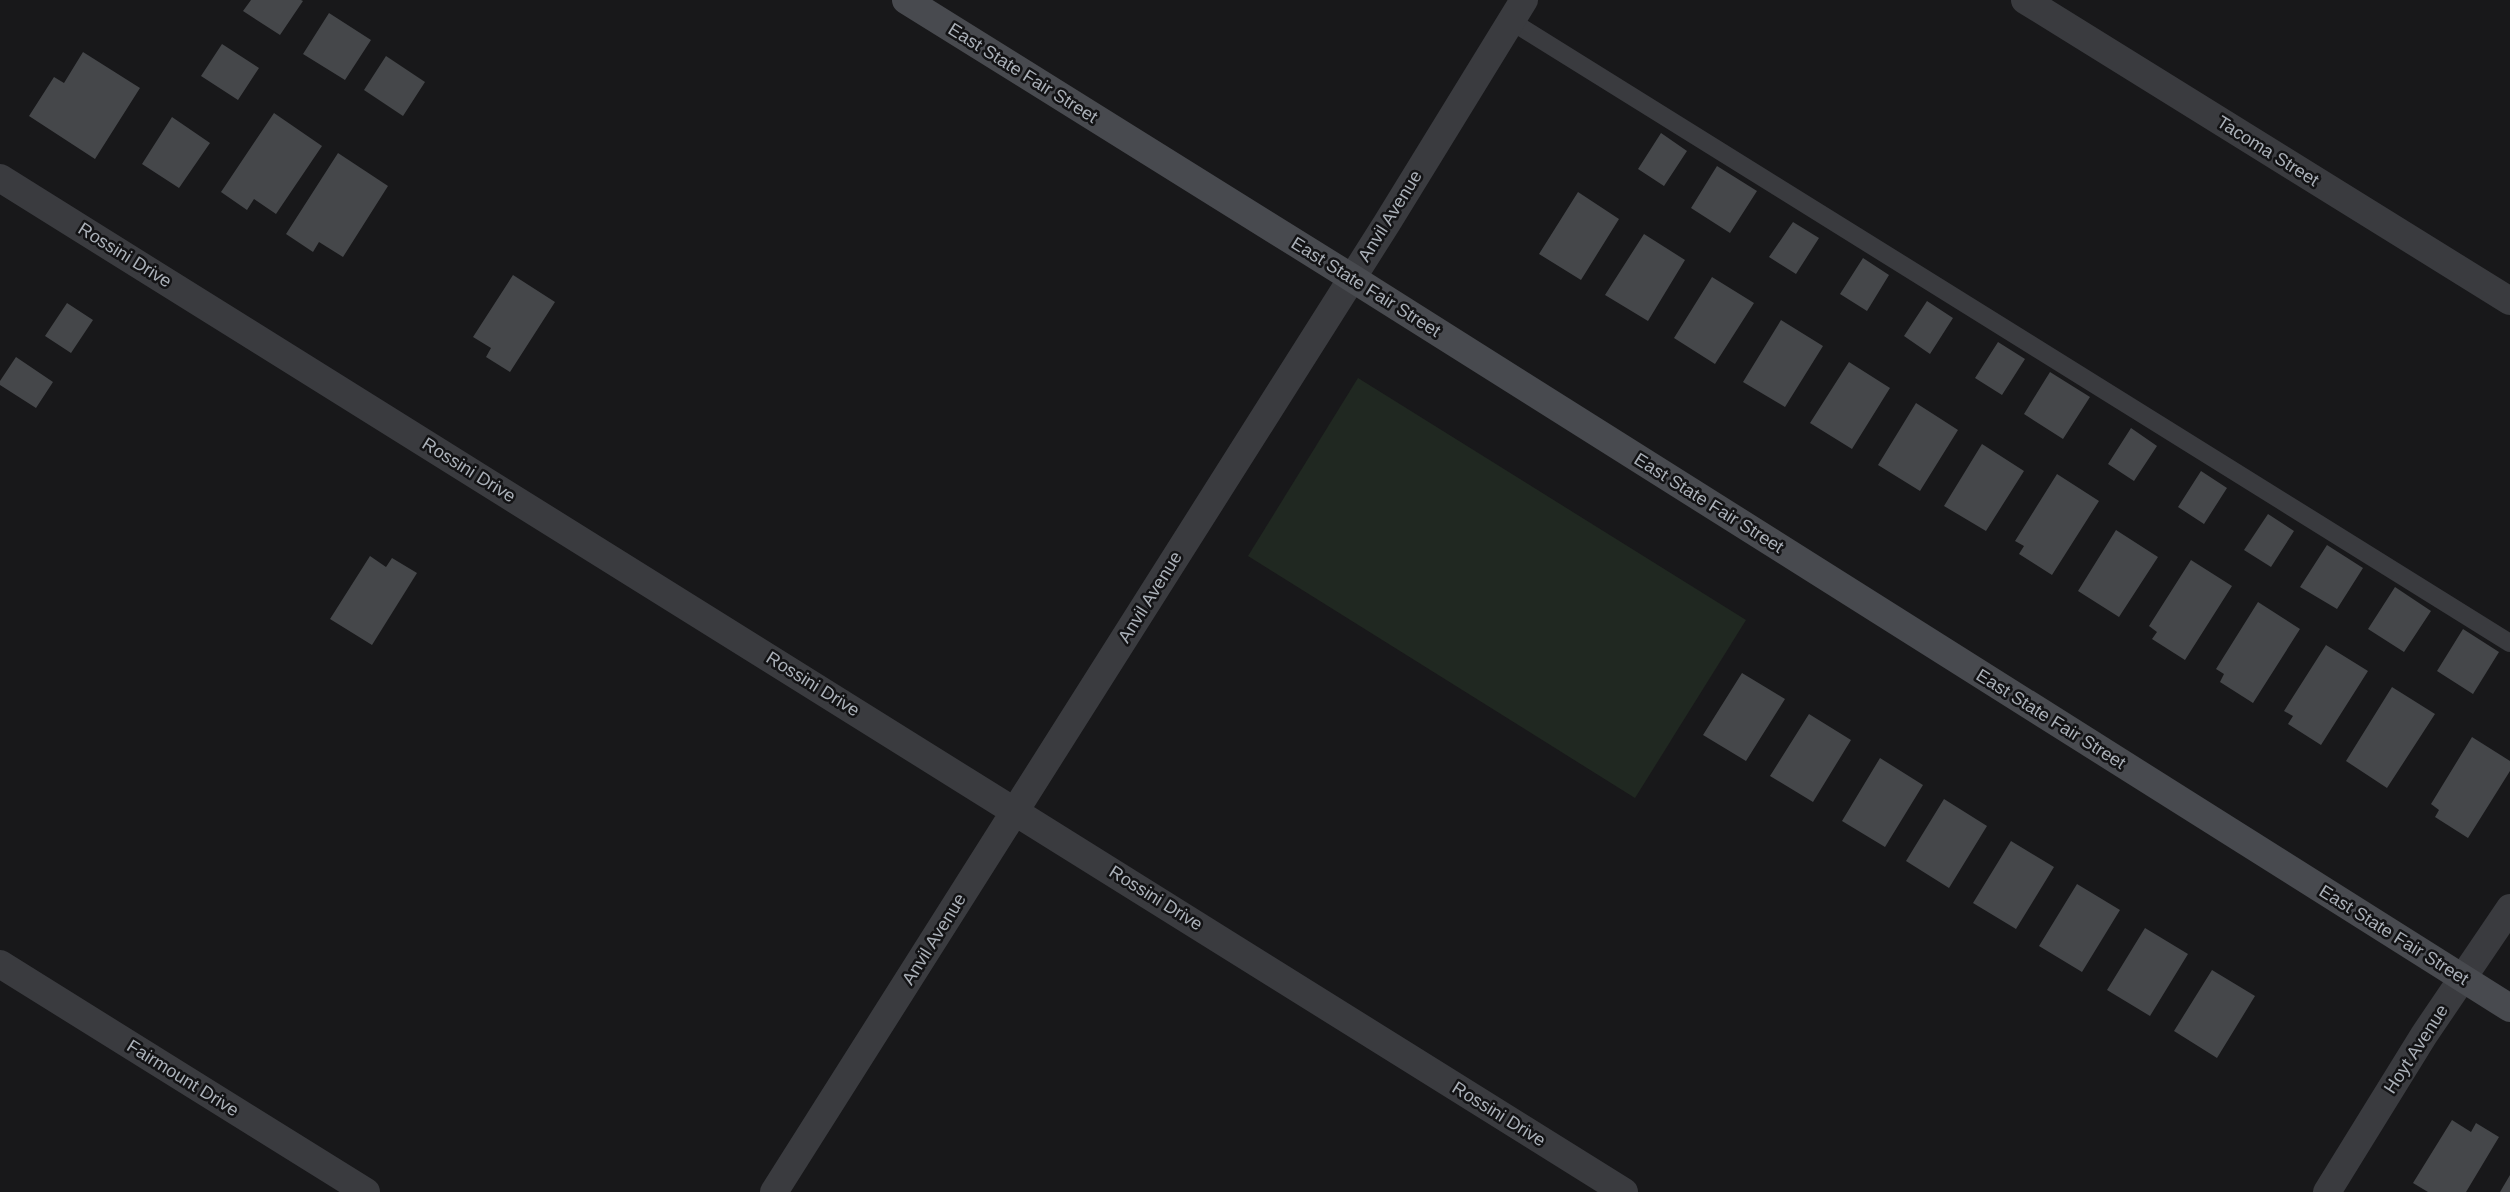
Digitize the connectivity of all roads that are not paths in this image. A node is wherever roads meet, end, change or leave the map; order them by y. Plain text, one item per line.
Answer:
1 (906, 0) edge
2 (2025, 0) edge
3 (1517, 11) edge
4 (0, 178) edge
5 (1352, 278) junction
6 (2510, 301) edge
7 (2510, 643) edge
8 (1016, 810) junction
9 (2510, 908) edge
10 (0, 964) edge
11 (2462, 978) junction
12 (2510, 1008) edge
13 (366, 1192) edge
14 (774, 1192) edge
15 (1624, 1192) edge
16 (2327, 1192) edge

1 - 5 street, East State Fair Street
2 - 6 street, Tacoma Street
3 - 5 street, Anvil Avenue
3 - 7 lane
4 - 8 street, Rossini Drive
5 - 8 street, Anvil Avenue
5 - 11 street, East State Fair Street
8 - 14 street, Anvil Avenue
8 - 15 street, Rossini Drive
9 - 11 street, Hoyt Avenue
10 - 13 street, Fairmount Drive
11 - 12 street, East State Fair Street
11 - 16 street, Hoyt Avenue

